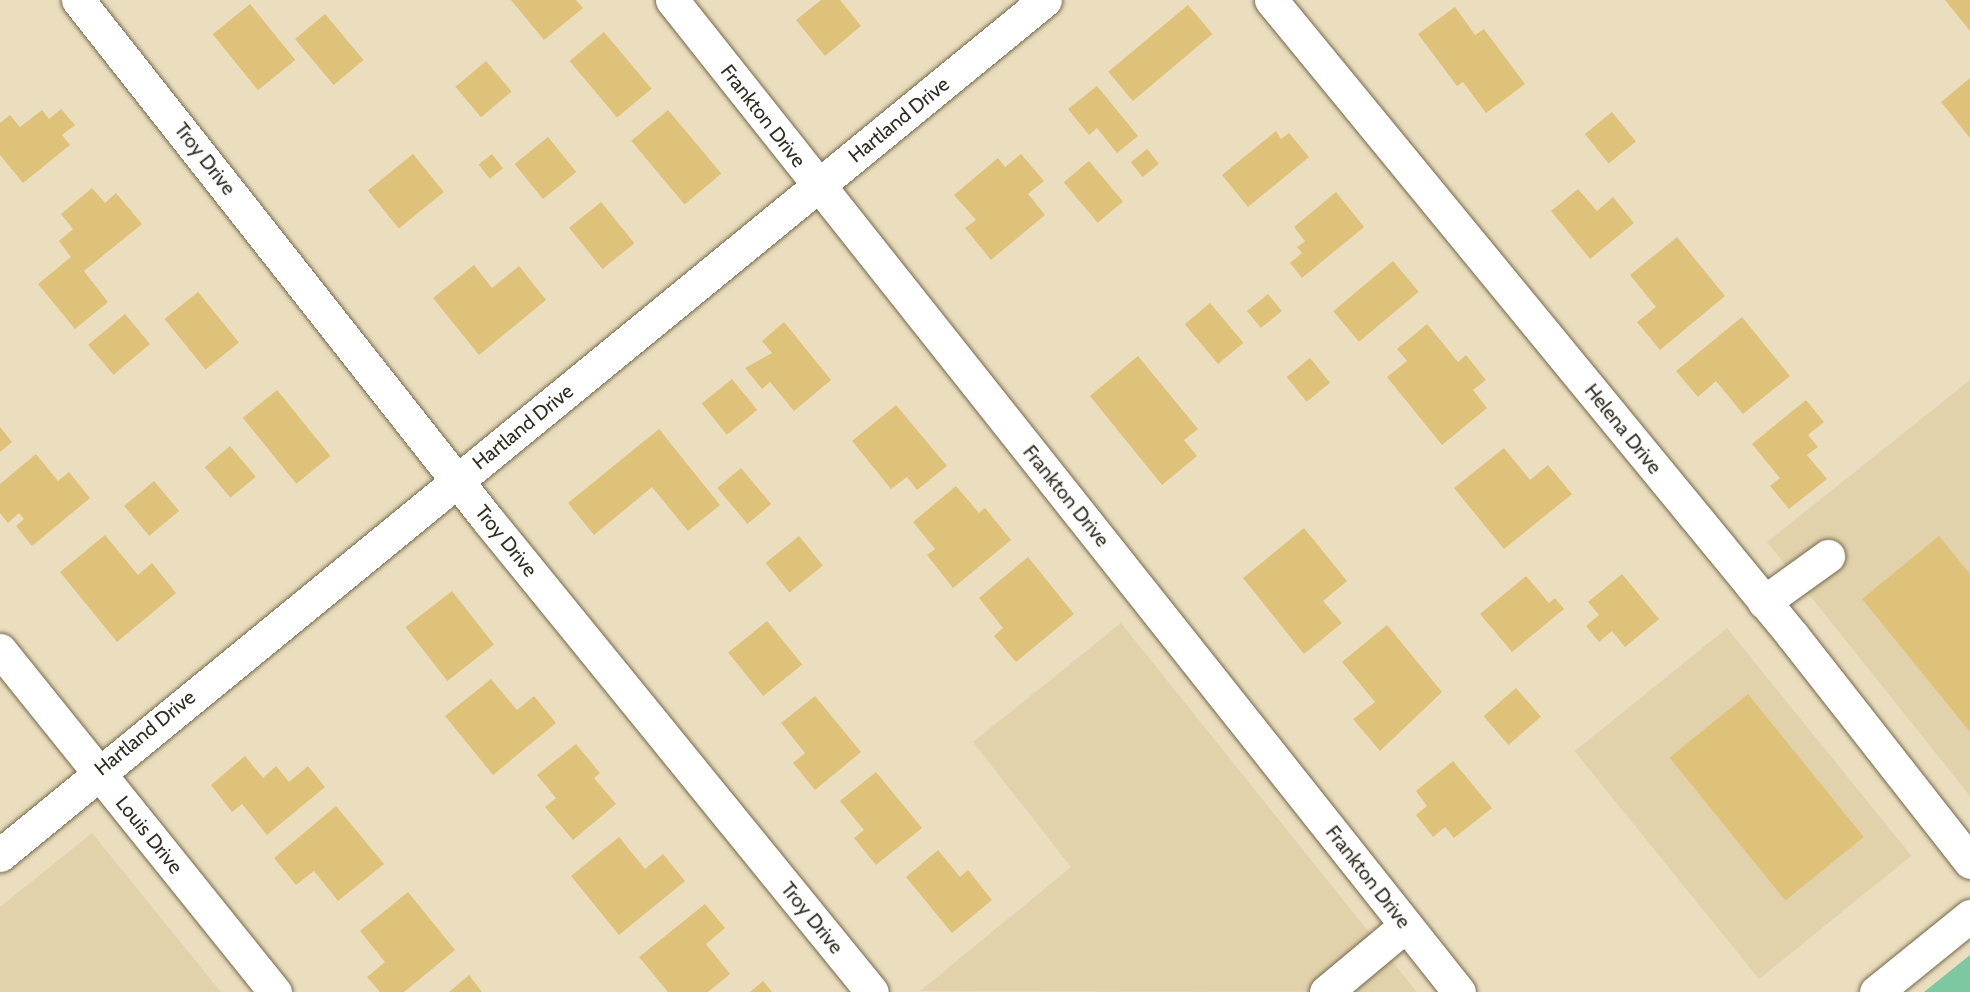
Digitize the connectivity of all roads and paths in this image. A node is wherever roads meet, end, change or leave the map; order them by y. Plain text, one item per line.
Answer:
1 (78, 0) edge
2 (672, 0) edge
3 (1045, 0) edge
4 (1271, 0) edge
5 (818, 185) junction
6 (458, 480) junction
7 (1828, 556) dead end
8 (1764, 602) junction
9 (0, 650) edge
10 (99, 771) junction
11 (0, 855) edge
12 (1970, 862) edge
13 (1970, 916) edge
14 (1406, 925) junction
15 (275, 992) edge
16 (872, 992) edge
17 (1326, 992) edge
18 (1459, 992) edge
19 (1876, 992) edge

1 - 6 street, Troy Drive
2 - 5 street, Frankton Drive
3 - 5 street, Hartland Drive
4 - 8 street, Helena Drive
5 - 6 street, Hartland Drive
5 - 14 street, Frankton Drive
6 - 10 street, Hartland Drive
6 - 16 street, Troy Drive
7 - 8 street
8 - 12 street, Helena Drive
9 - 10 street, Louis Drive
10 - 11 street, Hartland Drive
10 - 15 street, Louis Drive
13 - 19 street
14 - 17 street
14 - 18 street, Frankton Drive

